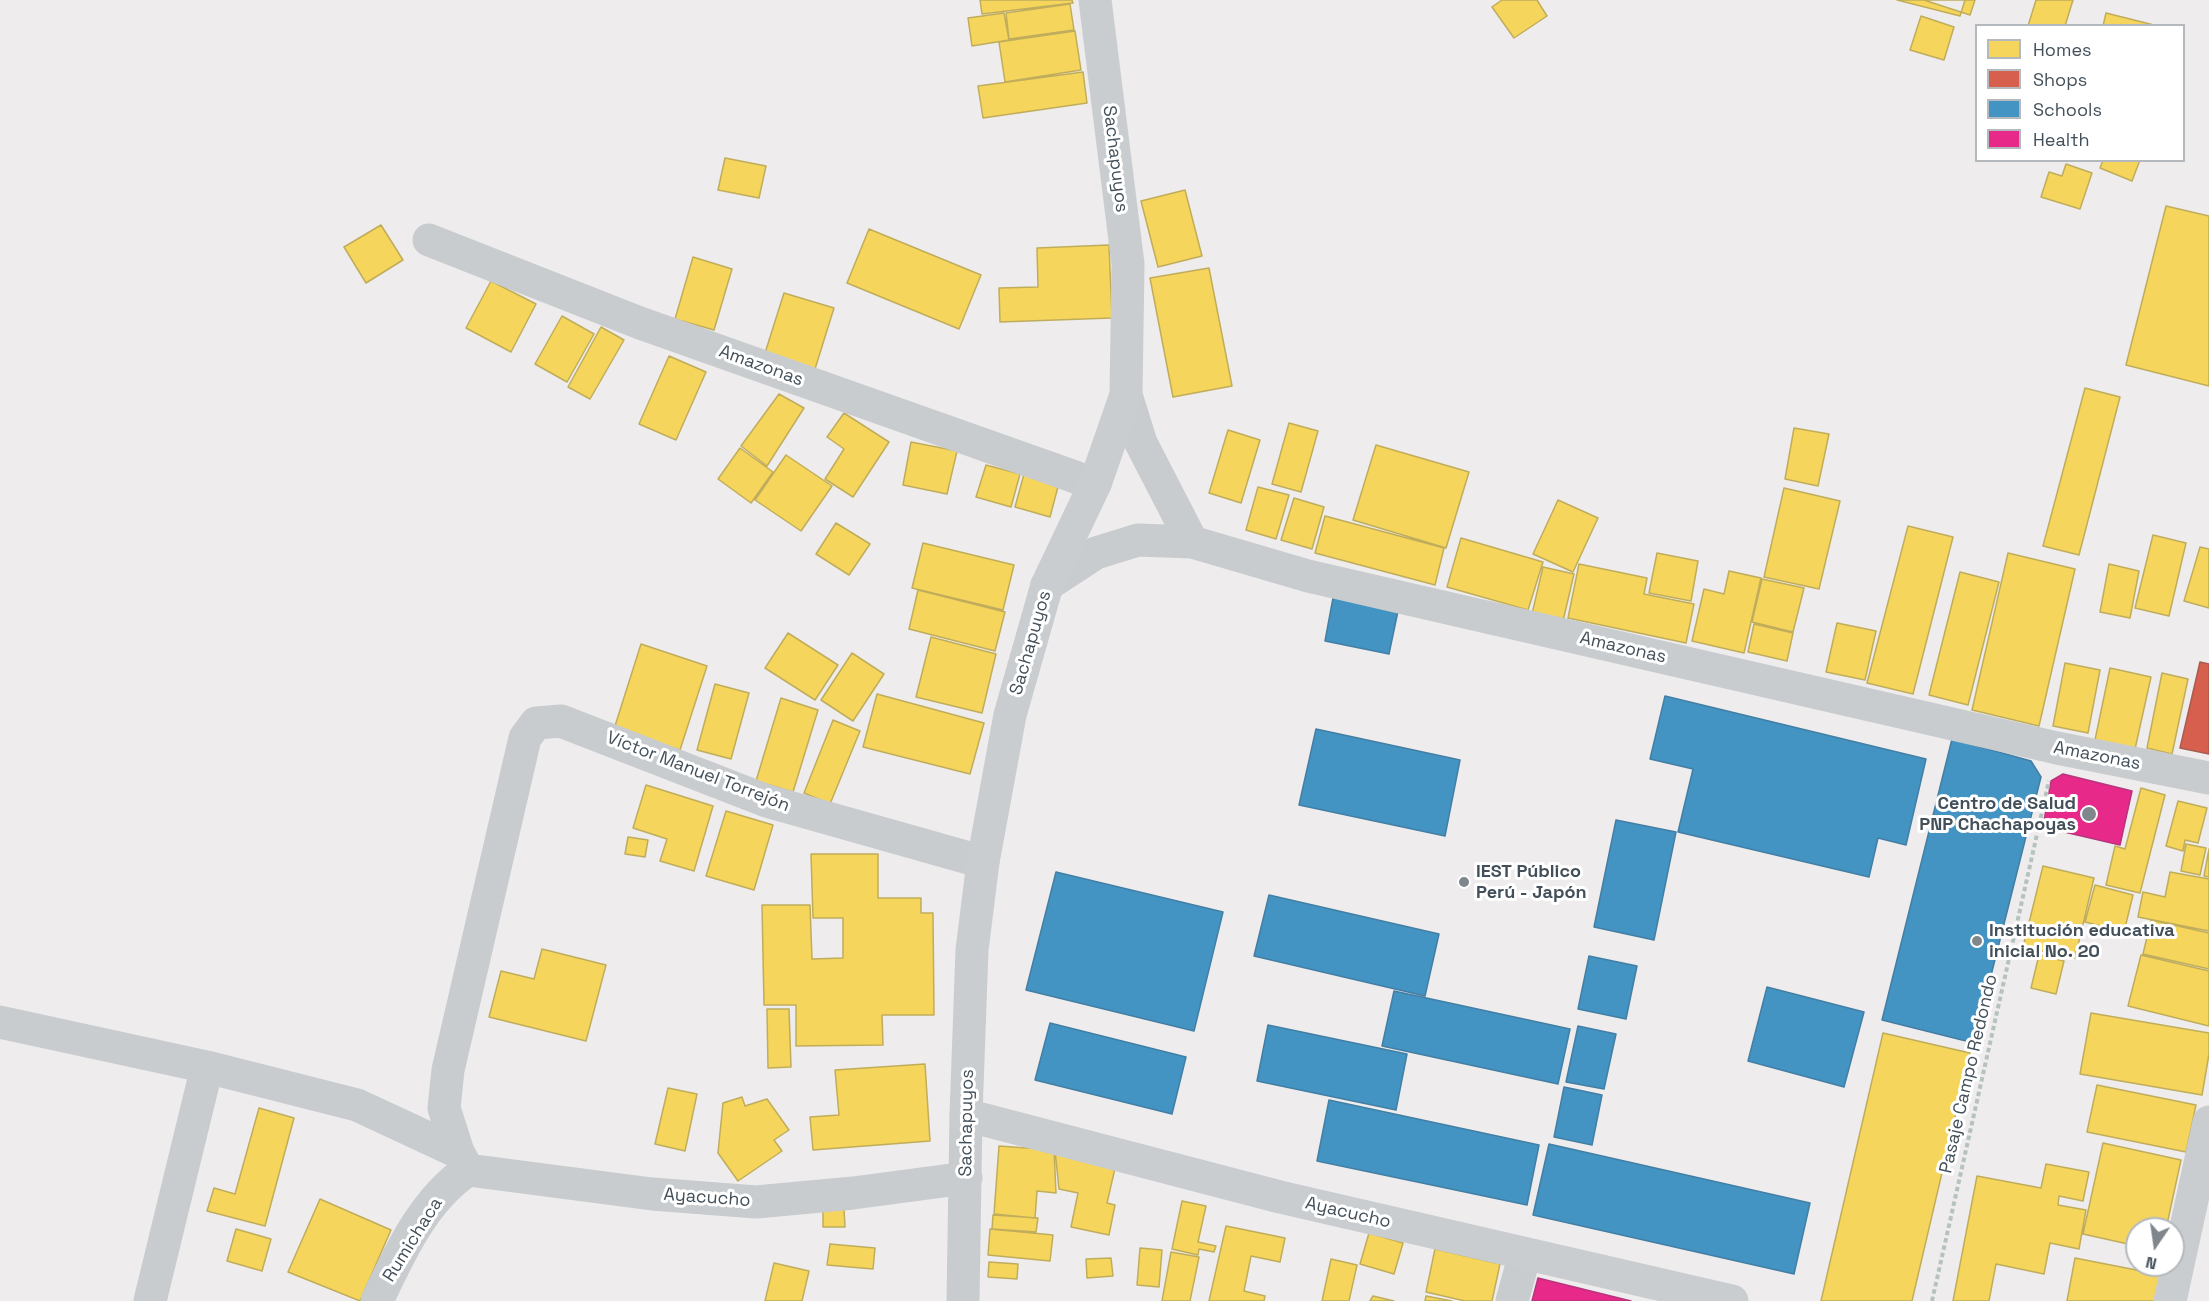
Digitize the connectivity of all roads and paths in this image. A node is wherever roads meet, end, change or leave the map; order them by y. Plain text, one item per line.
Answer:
1 (1095, 0) edge
2 (429, 240) dead end
3 (1126, 395) junction
4 (1095, 484) junction
5 (1192, 542) junction
6 (1047, 585) junction
7 (2056, 748) junction
8 (2209, 778) edge
9 (982, 862) junction
10 (0, 1023) edge
11 (207, 1067) junction
12 (966, 1115) junction
13 (2209, 1122) edge
14 (459, 1168) junction
15 (966, 1178) junction
16 (1525, 1254) junction
17 (150, 1301) edge
18 (377, 1301) edge
19 (963, 1301) edge
20 (1512, 1301) edge
21 (1732, 1301) edge
22 (1932, 1301) edge
23 (2170, 1301) edge

1 - 3 main road, Sachapuyos
2 - 4 street, Amazonas
3 - 4 main road, Sachapuyos
3 - 5 street
4 - 6 main road, Sachapuyos
5 - 6 street, Amazonas
5 - 7 street, Amazonas
6 - 9 main road, Sachapuyos
7 - 8 street, Amazonas
7 - 22 path, Pasaje Campo Redondo
9 - 12 main road, Sachapuyos
9 - 14 street, Víctor Manuel Torrejón
10 - 11 street, Ayacucho
11 - 14 street, Ayacucho
11 - 17 street
12 - 15 street, Sachapuyos
12 - 16 main road, Ayacucho
13 - 23 main road
14 - 15 street, Ayacucho
14 - 18 street, Rumichaca
15 - 19 street, Sachapuyos
16 - 20 street
16 - 21 main road, Ayacucho

